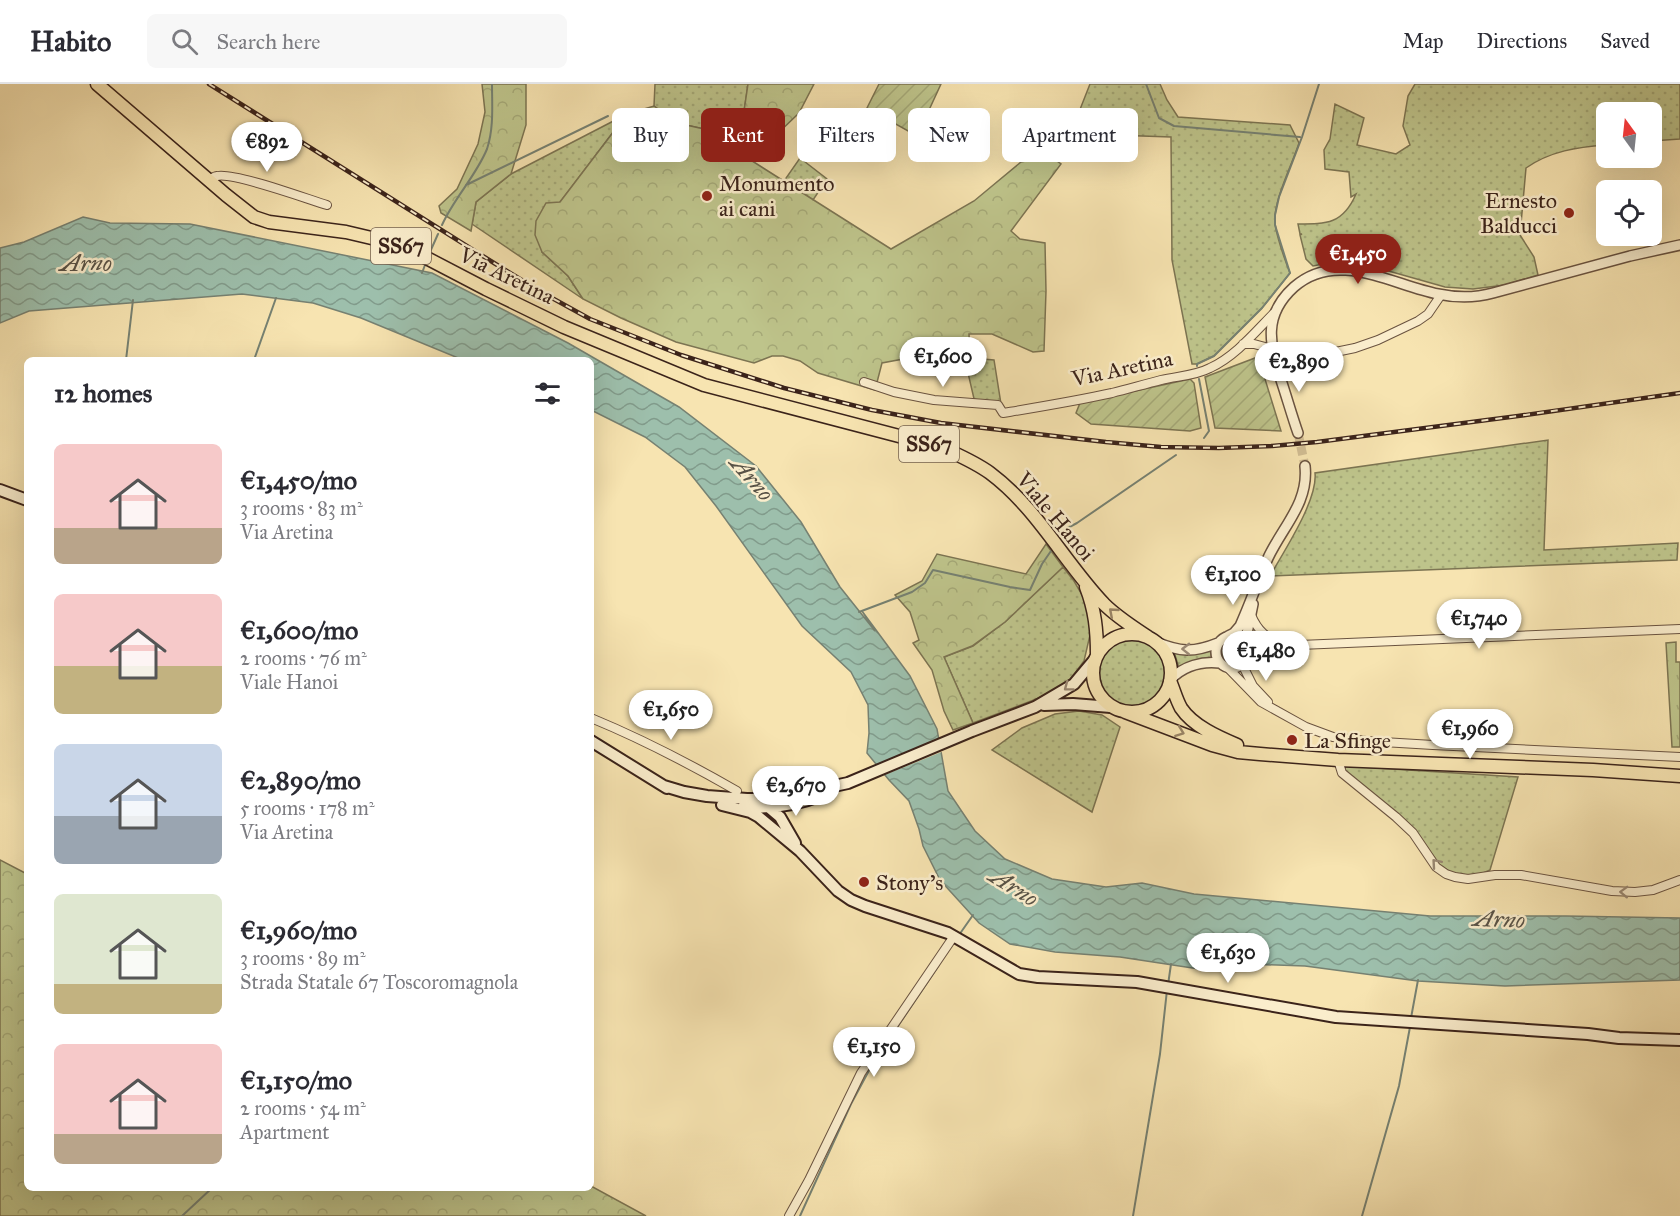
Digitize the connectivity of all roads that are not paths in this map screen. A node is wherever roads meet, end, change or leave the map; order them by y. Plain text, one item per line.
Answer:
1 (98, 84) edge
2 (209, 180) junction
3 (327, 206) dead end
4 (1680, 245) edge
5 (1441, 295) junction
6 (1277, 309) junction
7 (1253, 333) junction
8 (1271, 334) junction
9 (1243, 344) junction
10 (1272, 349) junction
11 (1321, 355) dead end
12 (864, 382) dead end
13 (725, 391) joint
14 (1298, 433) tunnel mouth
15 (1305, 466) tunnel mouth
16 (0, 490) edge
17 (24, 499) edge
18 (1083, 580) junction
19 (1254, 593) junction
20 (1251, 615) junction
21 (1680, 629) edge
22 (1228, 636) junction
23 (1152, 640) junction
24 (1218, 643) junction
25 (1245, 643) junction
26 (1286, 645) junction
27 (1276, 646) junction
28 (1096, 657) junction
29 (1244, 661) junction
30 (1224, 666) junction
31 (1171, 680) junction
32 (1035, 707) junction
33 (1111, 707) junction
34 (1275, 709) junction
35 (1125, 712) junction
36 (594, 719) edge
37 (594, 743) edge
38 (1254, 753) junction
39 (1680, 757) edge
40 (1338, 760) junction
41 (1680, 776) edge
42 (847, 783) junction
43 (664, 786) junction
44 (737, 791) dead end
45 (788, 796) junction
46 (817, 797) junction
47 (747, 799) junction
48 (722, 806) junction
49 (770, 807) junction
50 (780, 827) junction
51 (1680, 880) edge
52 (954, 936) junction
53 (1680, 1040) edge
54 (789, 1216) edge

1 - 2 main road, Via Aretina / SS67
2 - 3 street
2 - 13 main road, Via Aretina / SS67
4 - 5 street, Via Aretina
5 - 6 street, Via Aretina
5 - 11 street
6 - 7 street, Via Aretina
6 - 8 street, Via Aretina
7 - 8 street
7 - 9 street, Via Aretina
8 - 10 street, Via Aretina
9 - 10 street
9 - 12 street, Via Aretina
10 - 14 street, Via Aretina
13 - 18 main road, Viale Hanoi / SS67
15 - 19 street
16 - 17 main road
23 -> 18 main road, Viale Hanoi / SS67
18 - 28 main road, Viale Hanoi / SS67
19 - 20 street
19 - 22 street
20 - 25 street
20 - 26 street
21 - 26 street
22 - 24 street, Viale Hanoi
22 - 25 street
24 -> 23 street, Viale Hanoi
23 - 28 main road, Viale Hanoi
23 - 31 main road, Viale Hanoi
24 - 30 street
25 - 27 street
25 - 29 street
26 - 27 street
27 - 29 street
28 -> 32 main road
28 - 33 main road, Viale Hanoi
29 - 30 street
29 - 34 street
30 - 31 street
30 - 34 street
31 - 35 main road
31 - 38 main road, Viale Hanoi
32 - 33 main road
32 - 42 main road
33 - 35 main road
34 - 39 street
35 -> 38 main road
36 - 44 street
37 - 43 main road
38 - 40 main road
40 - 41 main road
51 -> 40 street
42 - 45 main road
42 - 46 main road
43 - 47 main road
43 - 48 main road
45 - 47 main road
45 - 49 main road
46 - 49 main road
46 - 50 main road
47 - 49 main road
48 - 49 main road
48 - 50 main road
49 - 50 main road
50 - 52 main road
52 - 53 main road
52 - 54 street

